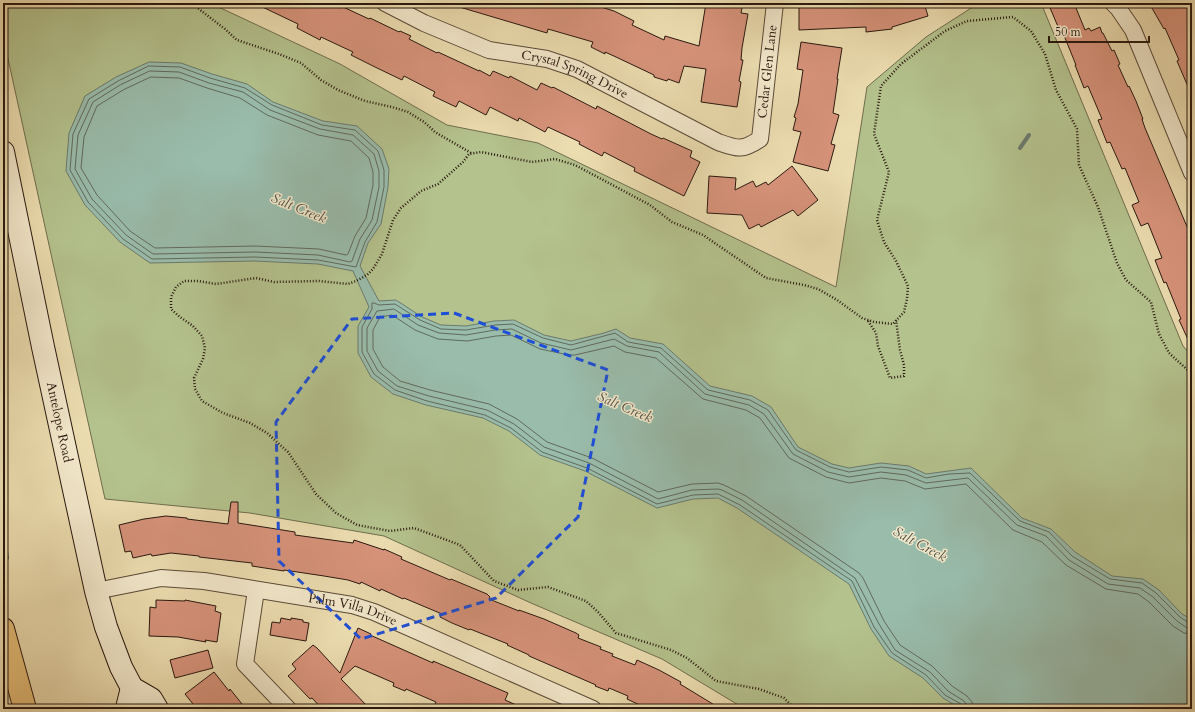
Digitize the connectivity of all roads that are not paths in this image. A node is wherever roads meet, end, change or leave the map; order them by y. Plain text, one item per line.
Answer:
1 (385, 3) edge
2 (775, 3) edge
3 (1113, 3) edge
4 (760, 139) joint
5 (3, 152) edge
6 (1192, 173) edge
7 (256, 590) junction
8 (96, 591) junction
9 (3, 629) edge
10 (131, 699) edge
11 (25, 709) edge
12 (157, 709) edge
13 (288, 709) edge
14 (593, 709) edge

1 - 4 street, Crystal Spring Drive
2 - 4 street, Cedar Glen Lane
3 - 6 street
5 - 8 street, Antelope Road
7 - 8 street, Palm Villa Drive
7 - 13 street
7 - 14 street, Palm Villa Drive
8 - 10 street, Antelope Road
9 - 11 highway
10 - 12 street, Antelope Road

